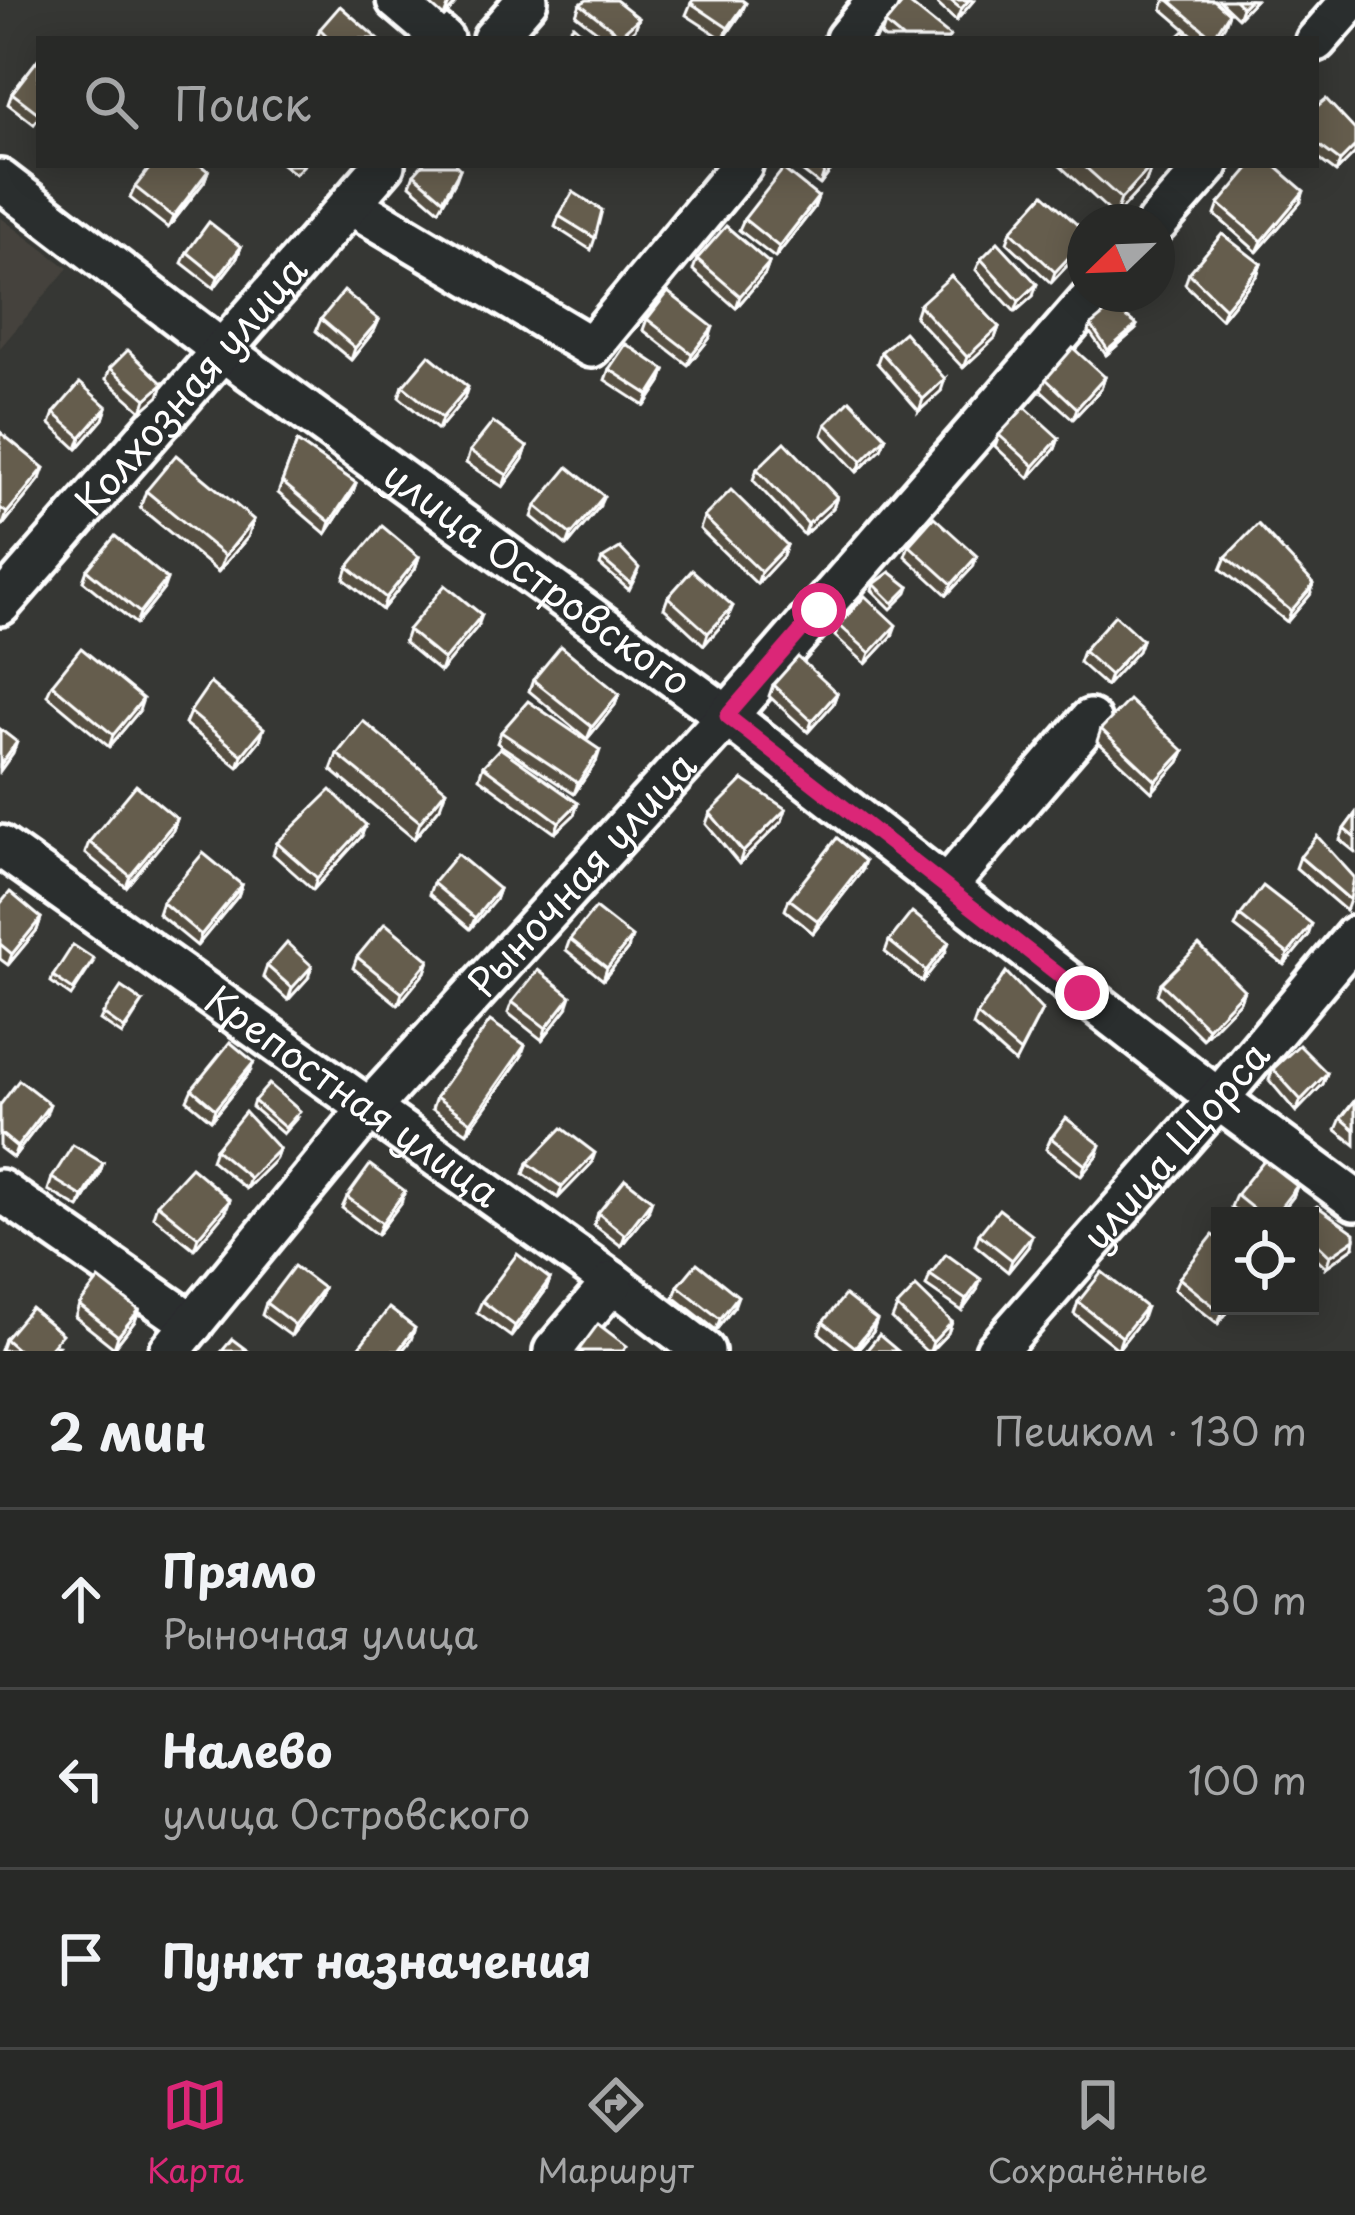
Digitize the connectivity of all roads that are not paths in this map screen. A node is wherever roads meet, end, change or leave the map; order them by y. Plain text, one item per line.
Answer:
1 (397, 0) edge
2 (527, 0) edge
3 (878, 0) edge
4 (1352, 0) edge
5 (439, 36) edge
6 (496, 36) edge
7 (848, 36) edge
8 (1319, 38) edge
9 (381, 168) edge
10 (740, 168) edge
11 (1205, 168) edge
12 (0, 180) edge
13 (350, 204) junction
14 (1174, 204) edge
15 (1079, 312) edge
16 (223, 351) junction
17 (0, 605) edge
18 (727, 716) junction
19 (1090, 720) dead end
20 (0, 846) edge
21 (946, 887) junction
22 (1355, 936) edge
23 (1218, 1100) junction
24 (368, 1110) junction
25 (0, 1190) edge
26 (1355, 1200) edge
27 (613, 1282) junction
28 (181, 1337) edge
29 (554, 1351) edge
30 (704, 1351) edge
31 (996, 1351) edge

1 - 5 street
2 - 6 street
3 - 7 street
4 - 8 street
9 - 13 street, Колхозная улица
10 - 13 street
11 - 14 street
12 - 16 street, улица Островского
13 - 16 street, Колхозная улица
15 - 18 street, Рыночная улица
16 - 17 street, Колхозная улица
16 - 18 street, улица Островского
18 - 21 street, улица Островского
18 - 24 street, Рыночная улица
19 - 21 street
20 - 24 street, Крепостная улица
21 - 23 street, улица Островского
22 - 23 street, улица Щорса
23 - 26 street, улица Островского
23 - 31 street, улица Щорса
24 - 27 street, Крепостная улица
24 - 28 street, Рыночная улица
25 - 28 street
27 - 29 street
27 - 30 street, Крепостная улица

